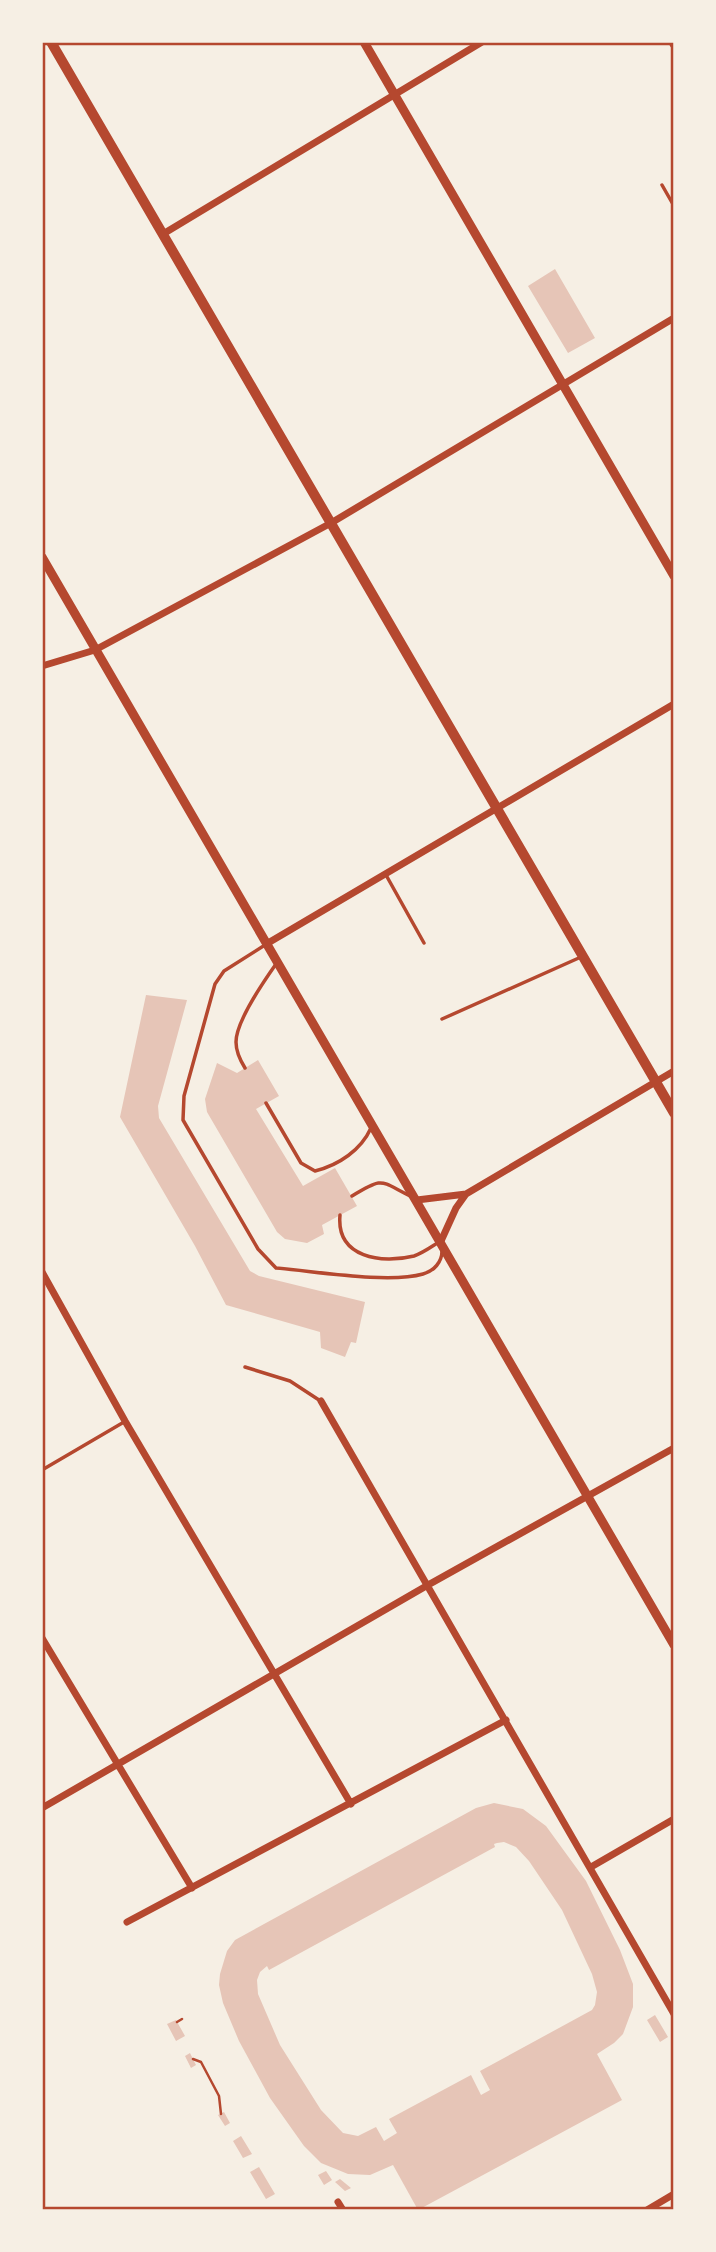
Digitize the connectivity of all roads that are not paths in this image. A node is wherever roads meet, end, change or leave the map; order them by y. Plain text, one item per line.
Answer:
1 (51, 42) edge
2 (364, 42) edge
3 (482, 42) edge
4 (394, 94) junction
5 (662, 185) dead end
6 (674, 206) edge
7 (163, 234) junction
8 (674, 318) edge
9 (563, 384) junction
10 (331, 523) junction
11 (42, 557) edge
12 (674, 576) edge
13 (95, 650) junction
14 (42, 666) edge
15 (674, 704) edge
16 (497, 808) junction
17 (386, 875) junction
18 (268, 943) junction
19 (424, 943) dead end
20 (583, 957) junction
21 (278, 962) junction
22 (442, 1019) dead end
23 (245, 1068) dead end
24 (674, 1071) edge
25 (656, 1082) junction
26 (266, 1104) dead end
27 (674, 1113) edge
28 (373, 1124) junction
29 (466, 1194) junction
30 (352, 1196) dead end
31 (417, 1200) junction
32 (340, 1215) dead end
33 (441, 1241) junction
34 (42, 1272) edge
35 (45, 1282) edge
36 (245, 1367) dead end
37 (321, 1401) joint
38 (125, 1421) junction
39 (674, 1448) edge
40 (42, 1470) edge
41 (589, 1497) junction
42 (428, 1585) junction
43 (42, 1638) edge
44 (674, 1645) edge
45 (275, 1674) junction
46 (506, 1720) junction
47 (119, 1765) junction
48 (351, 1804) junction
49 (42, 1808) edge
50 (674, 1819) edge
51 (591, 1867) junction
52 (192, 1888) junction
53 (127, 1922) dead end
54 (674, 2014) edge
55 (674, 2194) edge
56 (338, 2202) dead end
57 (342, 2210) edge
58 (647, 2210) edge

1 - 7 main road
2 - 4 street
3 - 4 street
4 - 7 street
4 - 9 street
5 - 6 lane
7 - 10 main road
8 - 9 street
9 - 10 street
9 - 12 street
10 - 13 street
10 - 16 main road
11 - 13 street
13 - 14 street
13 - 18 street
15 - 16 street
16 - 17 street
16 - 20 main road
17 - 18 street
17 - 19 lane
18 - 21 street
18 - 33 lane
20 - 22 lane
20 - 25 main road
21 - 23 lane
21 - 28 street
24 - 25 street
25 - 27 main road
25 - 29 street
26 - 28 lane
28 - 31 street
29 - 31 street
29 - 33 street
30 - 31 lane
31 - 33 street
32 - 33 lane
33 - 41 street
34 - 35 street
35 - 38 street
36 - 37 lane
37 - 42 street
38 - 40 lane
38 - 45 street
39 - 41 street
41 - 42 street
41 - 44 street
42 - 45 street
42 - 46 street
43 - 47 street
45 - 47 street
45 - 48 street
46 - 48 street
46 - 51 street
47 - 49 street
47 - 52 street
48 - 52 street
50 - 51 street
51 - 54 street
52 - 53 street
55 - 58 street
56 - 57 street

